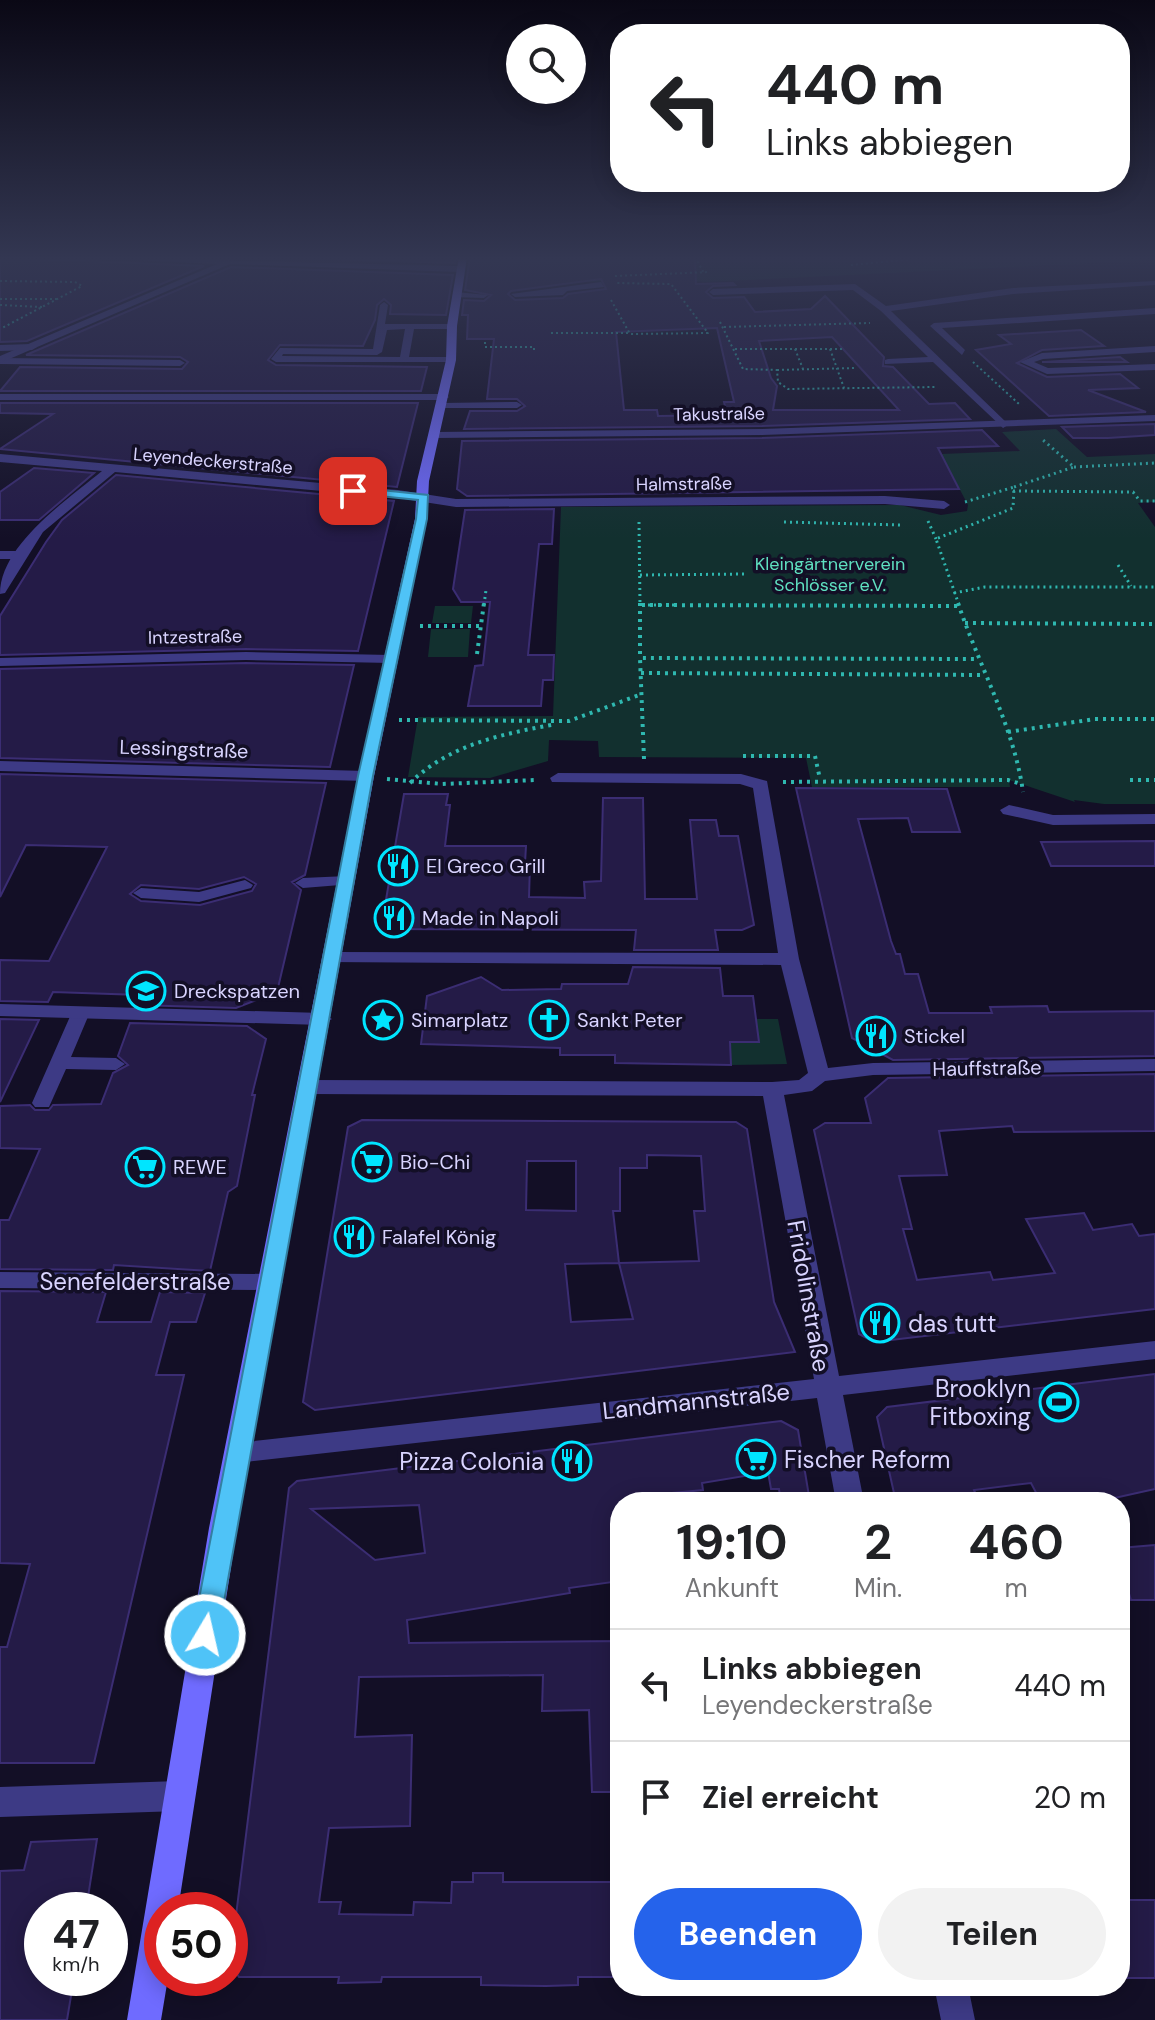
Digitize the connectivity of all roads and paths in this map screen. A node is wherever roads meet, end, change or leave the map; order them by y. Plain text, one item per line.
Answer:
1 (21, 351) edge
2 (280, 351) edge
3 (306, 351) edge
4 (377, 351) edge
5 (406, 351) edge
6 (451, 351) edge
7 (736, 351) edge
8 (796, 351) edge
9 (831, 351) edge
10 (929, 351) edge
11 (1118, 351) edge
12 (962, 352) edge
13 (937, 359) junction
14 (0, 360) edge
15 (404, 360) junction
16 (451, 360) junction
17 (888, 362) dead end
18 (180, 363) dead end
19 (1155, 367) edge
20 (856, 368) dead end
21 (803, 369) junction
22 (839, 369) junction
23 (777, 370) junction
24 (966, 387) junction
25 (844, 388) junction
26 (0, 397) edge
27 (443, 401) junction
28 (517, 405) dead end
29 (1155, 418) edge
30 (1026, 424) junction
31 (1041, 424) junction
32 (1003, 425) junction
33 (435, 435) junction
34 (0, 458) edge
35 (1155, 463) edge
36 (1074, 467) junction
37 (110, 470) junction
38 (1014, 489) junction
39 (424, 497) junction
40 (1155, 501) edge
41 (944, 505) joint
42 (651, 518) dead end
43 (780, 520) dead end
44 (904, 525) dead end
45 (0, 555) edge
46 (21, 555) junction
47 (1118, 565) dead end
48 (746, 574) dead end
49 (640, 575) junction
50 (1131, 587) junction
51 (1155, 587) edge
52 (0, 590) edge
53 (486, 590) dead end
54 (954, 593) junction
55 (642, 605) junction
56 (959, 606) junction
57 (965, 623) junction
58 (1155, 624) edge
59 (430, 626) dead end
60 (479, 626) junction
61 (477, 654) dead end
62 (640, 658) junction
63 (391, 659) junction
64 (977, 659) junction
65 (0, 662) edge
66 (641, 673) junction
67 (983, 675) junction
68 (642, 694) junction
69 (378, 717) junction
70 (1155, 719) edge
71 (569, 721) junction
72 (1008, 732) junction
73 (738, 756) dead end
74 (0, 766) edge
75 (366, 776) junction
76 (558, 778) joint
77 (643, 779) junction
78 (809, 779) dead end
79 (820, 779) junction
80 (1130, 780) dead end
81 (1155, 780) edge
82 (410, 783) junction
83 (1021, 784) junction
84 (1009, 810) dead end
85 (1155, 819) edge
86 (1053, 820) junction
87 (347, 881) junction
88 (303, 883) dead end
89 (245, 885) dead end
90 (141, 893) dead end
91 (334, 958) junction
92 (789, 959) junction
93 (0, 1010) edge
94 (81, 1012) junction
95 (322, 1019) junction
96 (61, 1058) junction
97 (118, 1058) dead end
98 (1155, 1065) edge
99 (819, 1075) junction
100 (309, 1087) junction
101 (772, 1089) junction
102 (42, 1103) dead end
103 (0, 1280) edge
104 (271, 1282) junction
105 (1155, 1350) edge
106 (825, 1386) junction
107 (237, 1453) junction
108 (848, 1492) edge
109 (179, 1796) junction
110 (0, 1802) edge
111 (953, 1996) edge
112 (144, 2020) edge
113 (958, 2020) edge

1 - 14 street
2 - 15 lane
3 - 4 lane
5 - 15 lane
6 - 16 main road
7 - 23 path
8 - 21 path
9 - 22 path
10 - 13 lane
11 - 19 lane
12 - 31 path
13 - 17 lane
13 - 24 lane
14 - 18 lane
15 - 16 lane
16 - 27 main road
20 - 22 path
21 - 22 path
21 - 23 path
22 - 25 path
23 - 25 path
24 - 25 path
24 - 32 lane
26 - 27 street
27 - 28 lane
27 - 33 main road
29 - 31 street, Takustraße
30 - 31 street, Takustraße
30 - 32 street, Takustraße
30 - 36 path
32 - 33 street, Takustraße
33 - 39 main road
34 - 37 street, Leyendeckerstraße
35 - 36 path
36 - 38 path
37 - 39 street, Leyendeckerstraße
37 - 46 street
38 - 40 path
38 - 41 path
38 - 54 path
39 - 41 street, Halmstraße
39 - 63 main road
42 - 49 path
43 - 44 path
45 - 46 lane
46 - 52 street
47 - 50 path
48 - 49 path
49 - 55 path
50 - 51 path
50 - 54 path
53 - 60 path
54 - 56 path
55 - 56 path
55 - 62 path
56 - 57 path
57 - 58 path
57 - 64 path
59 - 60 path
60 - 61 path
62 - 64 path
62 - 66 path
63 - 65 street, Intzestraße
63 - 69 main road
64 - 67 path
66 - 67 path
66 - 68 path
67 - 72 path
68 - 71 path
68 - 77 path
69 - 71 path
69 - 75 main road
70 - 72 path
71 - 82 path
72 - 83 path
73 - 79 path
74 - 75 street, Lessingstraße
75 - 82 path
75 - 87 main road
76 - 77 street
76 - 82 path
77 - 92 street
78 - 79 path
79 - 83 path
80 - 81 path
83 - 86 path
84 - 86 street
85 - 86 street
87 - 88 lane
87 - 91 main road
89 - 90 lane
91 - 92 street
91 - 95 main road
92 - 99 street
93 - 94 street
94 - 95 street
94 - 96 lane
95 - 100 main road
96 - 97 lane
96 - 102 lane
98 - 99 street, Hauffstraße
99 - 101 street
100 - 101 street
100 - 104 main road
101 - 106 street, Fridolinstraße
103 - 104 street, Senefelderstraße
104 - 107 main road
105 - 106 street, Landmannstraße
106 - 107 street, Landmannstraße
106 - 108 street, Fridolinstraße
107 - 109 main road
109 - 110 street
109 - 112 main road
111 - 113 street

